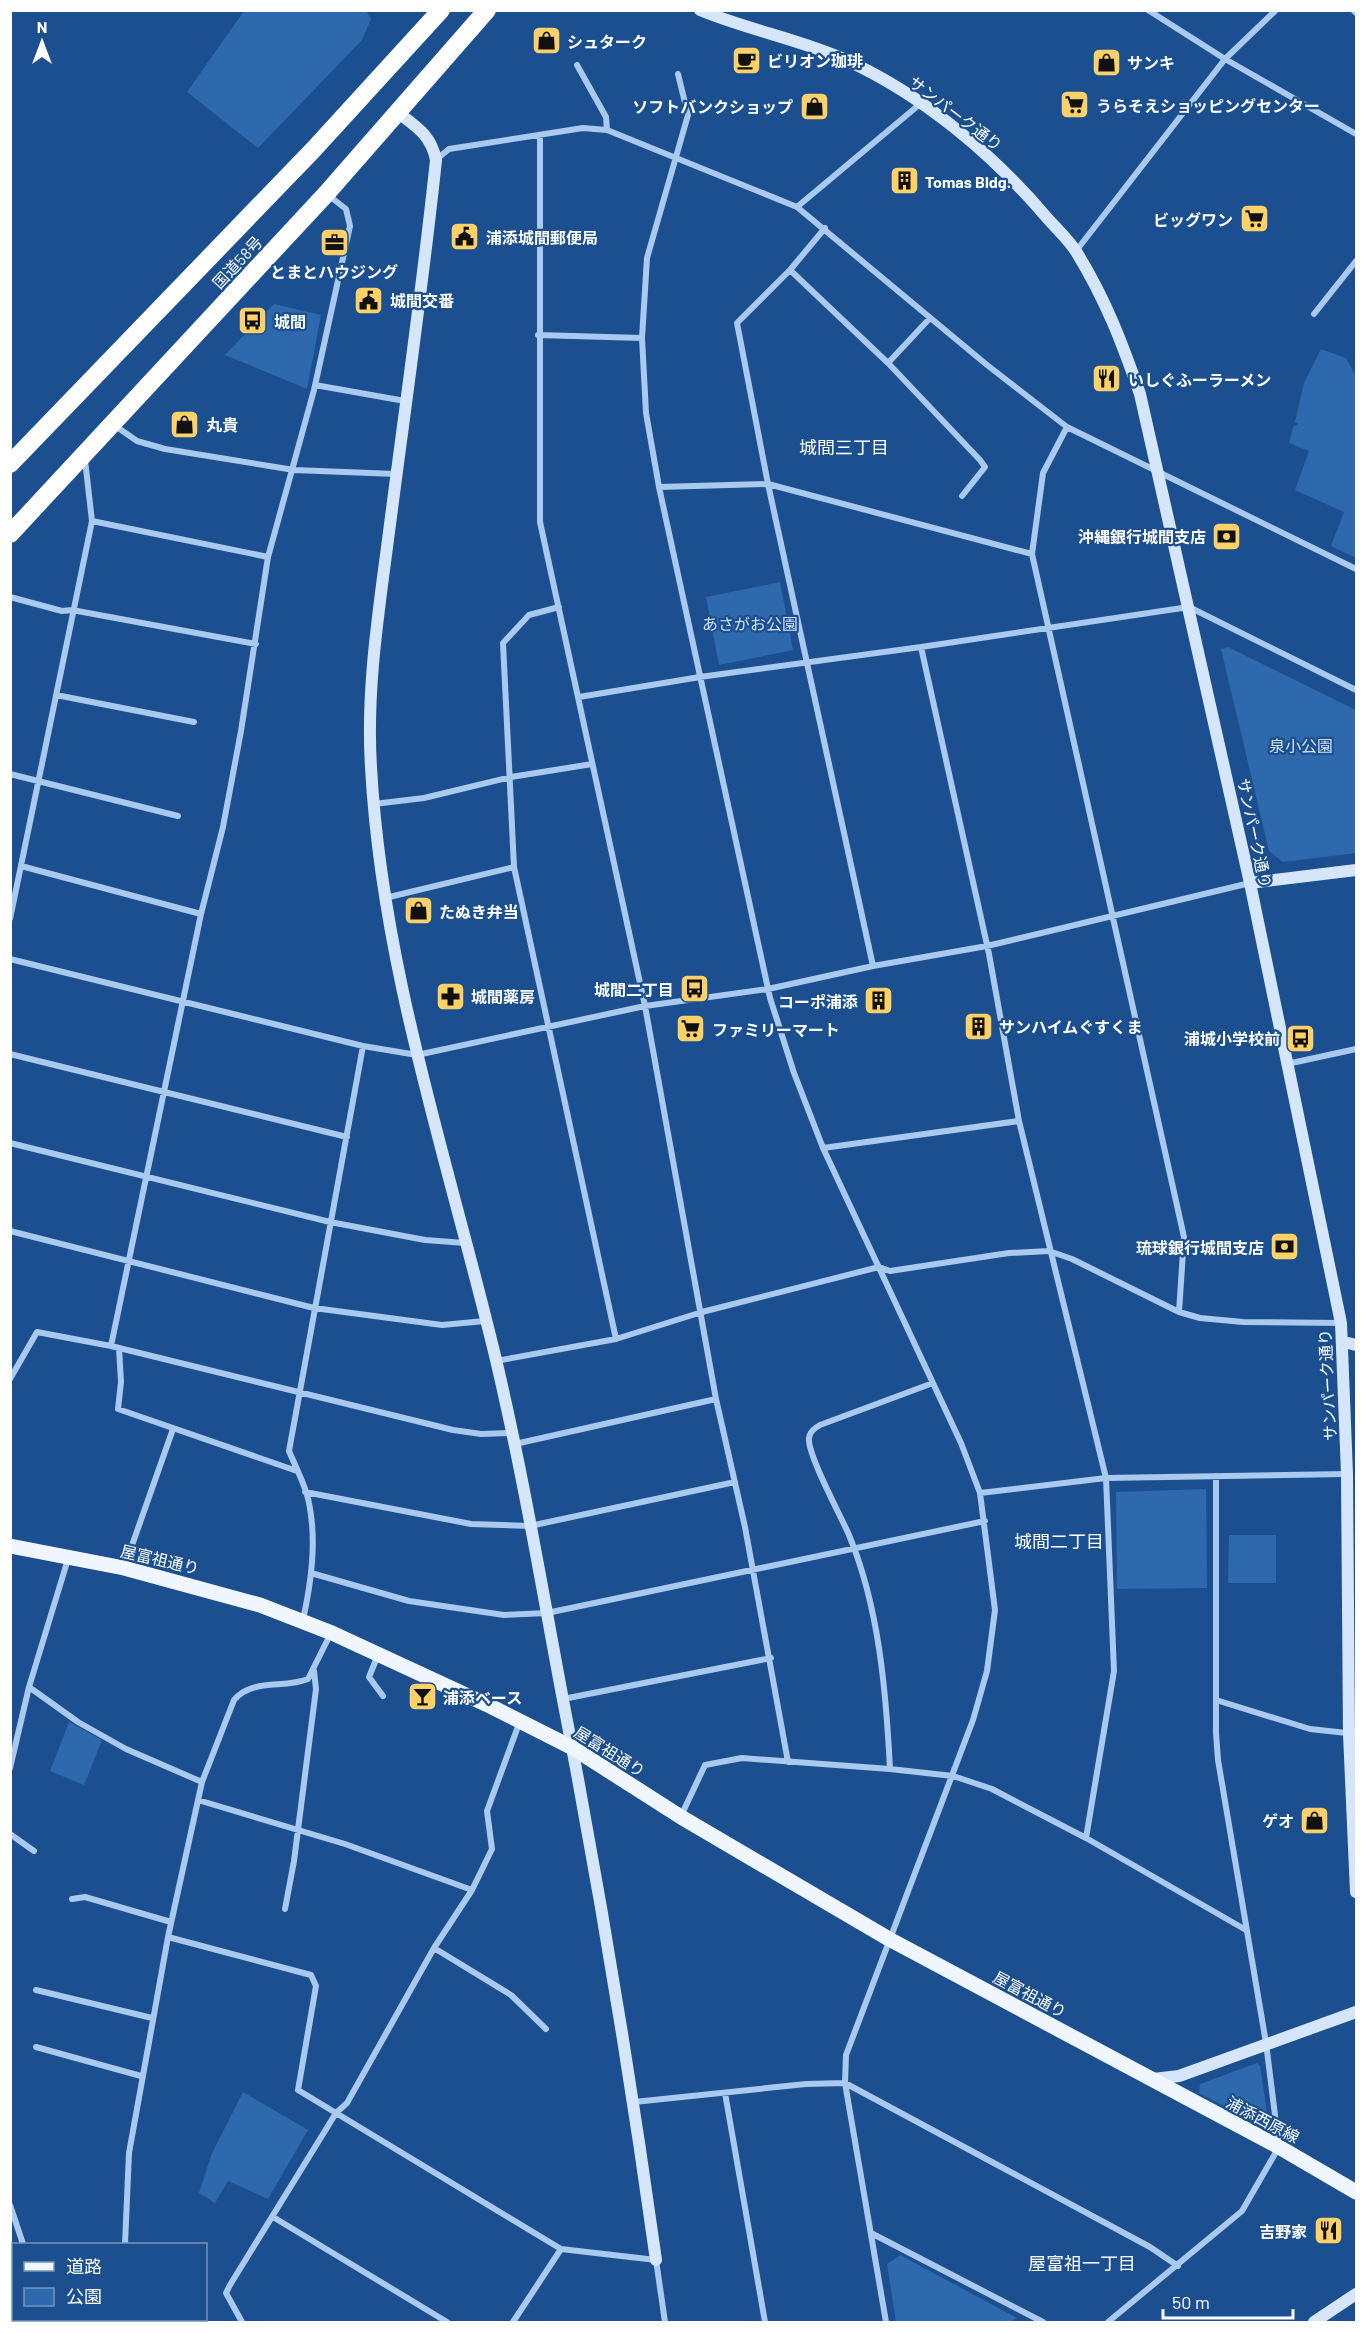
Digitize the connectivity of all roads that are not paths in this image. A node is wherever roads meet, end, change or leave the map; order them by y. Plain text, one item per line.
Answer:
1 (441, 10) edge
2 (487, 10) edge
3 (700, 10) edge
4 (1148, 10) edge
5 (1276, 10) edge
6 (1225, 59) junction
7 (577, 65) dead end
8 (678, 74) dead end
9 (920, 104) junction
10 (397, 112) junction
11 (607, 130) junction
12 (1356, 134) edge
13 (540, 135) junction
14 (674, 159) junction
15 (436, 160) junction
16 (326, 194) junction
17 (797, 207) junction
18 (825, 228) junction
19 (1076, 251) junction
20 (1356, 261) edge
21 (790, 270) junction
22 (1314, 314) dead end
23 (930, 318) junction
24 (538, 336) junction
25 (642, 338) junction
26 (888, 363) junction
27 (315, 385) junction
28 (405, 401) junction
29 (113, 424) junction
30 (1067, 427) junction
31 (84, 455) junction
32 (10, 464) edge
33 (294, 470) junction
34 (1159, 472) junction
35 (396, 474) junction
36 (768, 484) junction
37 (660, 487) junction
38 (962, 496) dead end
39 (92, 521) junction
40 (10, 534) edge
41 (1032, 554) junction
42 (268, 557) junction
43 (1356, 569) edge
44 (10, 597) edge
45 (559, 607) junction
46 (1189, 607) junction
47 (72, 610) junction
48 (1047, 627) junction
49 (256, 644) junction
50 (921, 647) junction
51 (809, 663) junction
52 (700, 676) junction
53 (1356, 690) edge
54 (56, 695) junction
55 (579, 697) junction
56 (194, 722) dead end
57 (592, 764) junction
58 (10, 774) edge
59 (511, 777) junction
60 (39, 781) junction
61 (373, 804) junction
62 (178, 816) dead end
63 (21, 866) junction
64 (514, 867) junction
65 (1356, 870) edge
66 (1250, 883) junction
67 (385, 898) junction
68 (201, 914) junction
69 (1112, 918) junction
70 (10, 919) edge
71 (987, 946) junction
72 (10, 959) edge
73 (873, 966) junction
74 (768, 989) junction
75 (183, 1001) junction
76 (645, 1006) junction
77 (549, 1025) junction
78 (363, 1046) junction
79 (1356, 1049) edge
80 (10, 1054) edge
81 (417, 1055) junction
82 (1286, 1064) junction
83 (164, 1092) junction
84 (1019, 1121) junction
85 (347, 1137) junction
86 (10, 1143) edge
87 (823, 1148) junction
88 (146, 1175) junction
89 (330, 1222) junction
90 (10, 1231) edge
91 (465, 1243) junction
92 (1049, 1251) junction
93 (128, 1260) junction
94 (879, 1267) junction
95 (314, 1308) junction
96 (702, 1312) junction
97 (1179, 1312) junction
98 (485, 1321) junction
99 (1341, 1323) junction
100 (616, 1339) junction
101 (1344, 1342) junction
102 (1356, 1345) edge
103 (111, 1346) junction
104 (119, 1348) junction
105 (496, 1361) junction
106 (10, 1379) edge
107 (933, 1383) junction
108 (300, 1392) junction
109 (716, 1399) junction
110 (173, 1429) junction
111 (513, 1439) junction
112 (297, 1471) junction
113 (1347, 1474) junction
114 (1216, 1476) junction
115 (1107, 1478) junction
116 (735, 1482) junction
117 (305, 1492) junction
118 (980, 1493) junction
119 (985, 1521) junction
120 (530, 1526) junction
121 (10, 1546) edge
122 (854, 1548) junction
123 (68, 1559) junction
124 (124, 1568) junction
125 (752, 1571) junction
126 (311, 1573) junction
127 (547, 1613) junction
128 (303, 1621) junction
129 (332, 1633) junction
130 (378, 1654) junction
131 (771, 1658) junction
132 (314, 1671) junction
133 (29, 1687) junction
134 (383, 1696) dead end
135 (563, 1699) junction
136 (1216, 1700) junction
137 (520, 1720) junction
138 (1353, 1734) edge
139 (573, 1748) junction
140 (788, 1762) junction
141 (11, 1767) edge
142 (890, 1769) junction
143 (953, 1776) junction
144 (202, 1782) junction
145 (198, 1800) junction
146 (681, 1817) junction
147 (296, 1830) junction
148 (10, 1834) edge
149 (1086, 1838) junction
150 (34, 1851) dead end
151 (472, 1890) junction
152 (1356, 1892) edge
153 (72, 1899) dead end
154 (285, 1909) dead end
155 (171, 1922) junction
156 (1246, 1930) junction
157 (168, 1937) junction
158 (889, 1939) junction
159 (434, 1948) junction
160 (36, 1990) dead end
161 (1356, 2012) edge
162 (152, 2018) junction
163 (546, 2029) dead end
164 (1266, 2043) junction
165 (36, 2047) dead end
166 (141, 2076) junction
167 (1152, 2079) junction
168 (845, 2083) junction
169 (725, 2092) junction
170 (634, 2102) junction
171 (336, 2113) junction
172 (1279, 2147) junction
173 (1356, 2192) edge
174 (10, 2205) edge
175 (273, 2217) junction
176 (871, 2233) junction
177 (23, 2243) edge
178 (125, 2243) edge
179 (561, 2249) junction
180 (656, 2260) junction
181 (1178, 2266) junction
182 (1356, 2295) edge
183 (242, 2322) edge
184 (447, 2322) edge
185 (513, 2322) edge
186 (665, 2322) edge
187 (765, 2322) edge
188 (886, 2322) edge
189 (1042, 2322) edge
190 (1108, 2322) edge
191 (1314, 2322) edge

1 - 32 highway, 国道58号
2 - 10 highway, 国道58号
3 - 9 street, サンパーク通り
4 - 6 street
5 - 6 street
6 - 12 street
6 - 19 street
7 - 11 street
8 - 14 street
9 - 17 street
9 - 19 street, サンパーク通り
10 - 15 street
10 - 16 highway, 国道58号
11 - 13 street
11 - 14 street
13 - 15 street
13 - 24 street
14 - 17 street
14 - 25 street
15 - 28 street
16 - 27 street
16 - 29 highway, 国道58号
17 - 18 street
18 - 21 street
18 - 23 street
19 - 34 street, サンパーク通り
20 - 22 street
21 - 26 street
21 - 36 street
23 - 26 street
23 - 30 street
24 - 25 street
24 - 45 street
25 - 37 street
26 - 38 street
27 - 28 street
27 - 33 street
28 - 35 street
29 - 31 highway, 国道58号
29 - 33 street
30 - 34 street
30 - 41 street
31 - 39 street
31 - 40 highway, 国道58号
33 - 35 street
33 - 42 street
34 - 43 street
34 - 46 street, サンパーク通り
35 - 61 street
36 - 37 street
36 - 41 street
36 - 51 street
37 - 52 street
39 - 42 street
39 - 47 street
41 - 48 street
42 - 49 street
44 - 47 street
45 - 55 street
45 - 59 street
46 - 48 street
46 - 53 street
46 - 66 street, サンパーク通り
47 - 49 street
47 - 54 street
48 - 50 street
48 - 69 street
49 - 68 street
50 - 51 street
50 - 71 street
51 - 52 street
51 - 73 street
52 - 55 street
52 - 74 street
54 - 56 street
54 - 60 street
55 - 57 street
57 - 59 street
57 - 76 street
58 - 60 street
59 - 61 street
59 - 64 street
60 - 62 street
60 - 63 street
61 - 67 street
63 - 68 street
63 - 70 street
64 - 67 street
64 - 77 street
65 - 66 street
66 - 69 street
66 - 82 street, サンパーク通り
67 - 81 street
68 - 75 street
69 - 71 street
69 - 97 street
71 - 73 street
71 - 84 street
72 - 75 street
73 - 74 street
74 - 76 street
74 - 87 street
75 - 78 street
75 - 83 street
76 - 77 street
76 - 96 street
77 - 81 street
77 - 100 street
78 - 81 street
78 - 85 street
79 - 82 street
80 - 83 street
81 - 91 street
82 - 99 street, サンパーク通り
83 - 85 street
83 - 88 street
84 - 87 street
84 - 92 street
85 - 89 street
86 - 88 street
87 - 94 street
88 - 89 street
88 - 93 street
89 - 91 street
89 - 95 street
90 - 93 street
91 - 98 street
92 - 94 street
92 - 97 street
92 - 115 street
93 - 95 street
93 - 103 street
94 - 96 street
94 - 107 street
95 - 98 street
95 - 108 street
96 - 100 street
96 - 109 street
97 - 99 street
98 - 105 street
99 - 101 street, サンパーク通り
100 - 105 street
101 - 102 street
101 - 113 street, サンパーク通り
103 - 104 street
103 - 106 street
104 - 108 street
104 - 110 street
105 - 111 street
107 - 118 street
107 - 122 street
108 - 111 street
108 - 112 street
109 - 111 street
109 - 116 street
110 - 112 street
110 - 124 street
111 - 120 street
112 - 117 street
113 - 114 street
113 - 138 street, サンパーク通り
114 - 115 street
114 - 136 street
115 - 118 street
115 - 149 street
116 - 120 street
116 - 125 street
117 - 120 street
117 - 126 street
118 - 119 street
119 - 122 street
119 - 143 street
120 - 127 street
121 - 123 main road, 屋富祖通り
122 - 125 street
122 - 142 street
123 - 124 main road, 屋富祖通り
123 - 133 street
124 - 128 main road, 屋富祖通り
125 - 127 street
125 - 131 street
126 - 127 street
126 - 128 street
127 - 135 street
128 - 129 main road, 屋富祖通り
129 - 130 main road, 屋富祖通り
129 - 132 street
130 - 134 street
130 - 137 main road, 屋富祖通り
131 - 135 street
131 - 140 street
132 - 144 street
132 - 147 street
133 - 141 street
133 - 144 street
135 - 139 street
136 - 138 street
136 - 156 street
137 - 139 main road, 屋富祖通り
137 - 151 street
138 - 152 street, サンパーク通り
139 - 146 main road, 屋富祖通り
139 - 170 street
140 - 142 street
140 - 146 street
142 - 143 street
143 - 149 street
143 - 158 street
144 - 145 street
145 - 147 street
145 - 155 street
146 - 158 main road, 屋富祖通り
147 - 151 street
147 - 154 street
148 - 150 street
149 - 156 street
151 - 159 street
153 - 155 street
155 - 157 street
156 - 164 street
157 - 162 street
157 - 171 street
158 - 167 main road, 屋富祖通り
158 - 168 street
159 - 163 street
159 - 171 street
160 - 162 street
161 - 164 street
162 - 166 street
164 - 167 street
164 - 172 street
165 - 166 street
166 - 178 street
167 - 172 main road, 浦添西原線
168 - 169 street
168 - 176 street
168 - 181 street
169 - 170 street
169 - 187 street
170 - 180 street
171 - 175 street
171 - 179 street
172 - 173 main road, 浦添西原線
172 - 181 street
174 - 177 street
175 - 183 street
175 - 184 street
176 - 188 street
176 - 189 street
179 - 180 street
179 - 185 street
180 - 186 street
181 - 190 street
182 - 191 street

